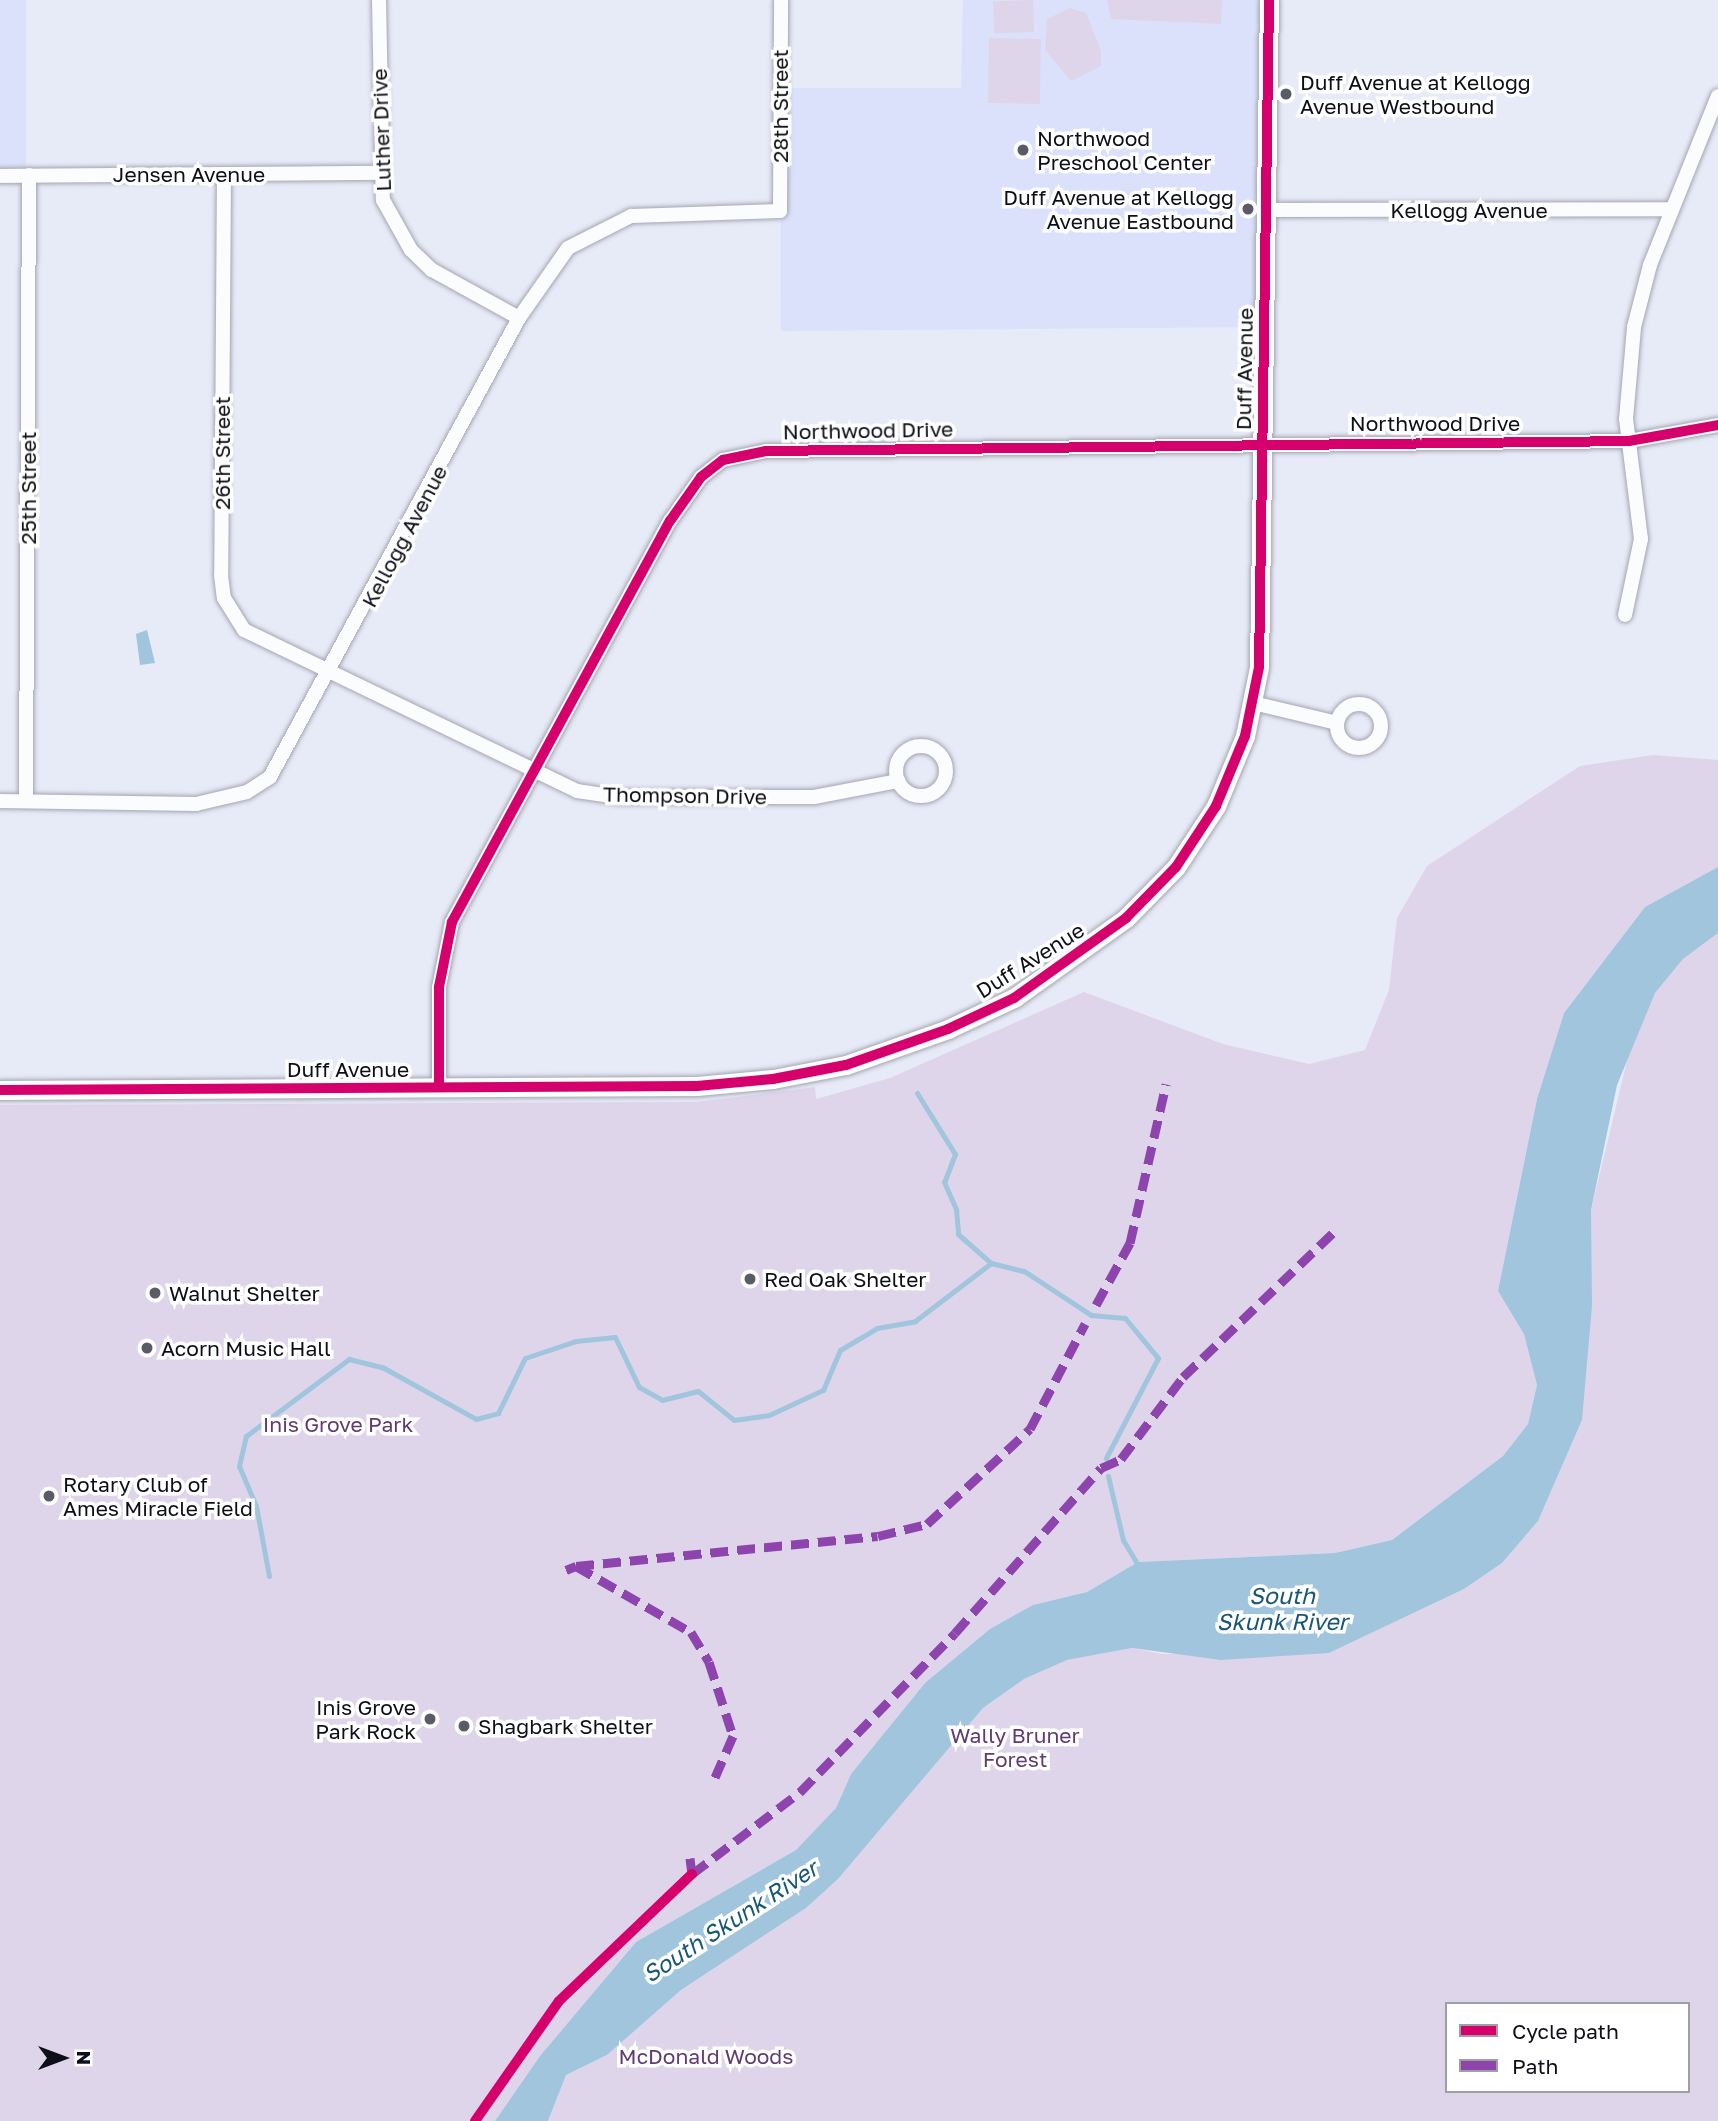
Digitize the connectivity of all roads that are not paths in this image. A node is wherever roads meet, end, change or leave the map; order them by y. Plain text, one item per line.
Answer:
1 (379, 0) edge
2 (781, 0) edge
3 (1269, 0) edge
4 (1718, 96) edge
5 (379, 173) junction
6 (224, 174) junction
7 (29, 175) junction
8 (0, 176) edge
9 (1672, 209) junction
10 (1266, 210) junction
11 (780, 211) joint
12 (519, 318) junction
13 (1718, 425) edge
14 (1629, 440) junction
15 (1262, 443) junction
16 (1625, 615) dead end
17 (329, 674) junction
18 (1253, 703) junction
19 (1337, 723) dead end
20 (533, 774) junction
21 (898, 781) dead end
22 (0, 801) edge
23 (26, 801) junction
24 (439, 1087) junction
25 (0, 1090) edge

1 - 5 street, Luther Drive
2 - 11 street, 28th Street
3 - 10 main road, Duff Avenue
4 - 9 street
5 - 6 street, Jensen Avenue
5 - 12 street, Luther Drive
6 - 7 street, Jensen Avenue
6 - 17 street, 26th Street
7 - 8 street, Jensen Avenue
7 - 23 street, 25th Street
9 - 10 street, Kellogg Avenue
9 - 14 street
10 - 15 main road, Duff Avenue
11 - 12 street, Kellogg Avenue
12 - 17 street, Kellogg Avenue
13 - 14 street, Northwood Drive
14 - 15 street, Northwood Drive
14 - 16 street
15 - 18 main road, Duff Avenue
15 - 20 street, Northwood Drive
17 - 20 street, Thompson Drive
17 - 23 street, Kellogg Avenue
18 - 19 street
18 - 24 main road, Duff Avenue
20 - 21 street, Thompson Drive
20 - 24 street, Northwood Drive
22 - 23 street, Kellogg Avenue
24 - 25 main road, Duff Avenue

